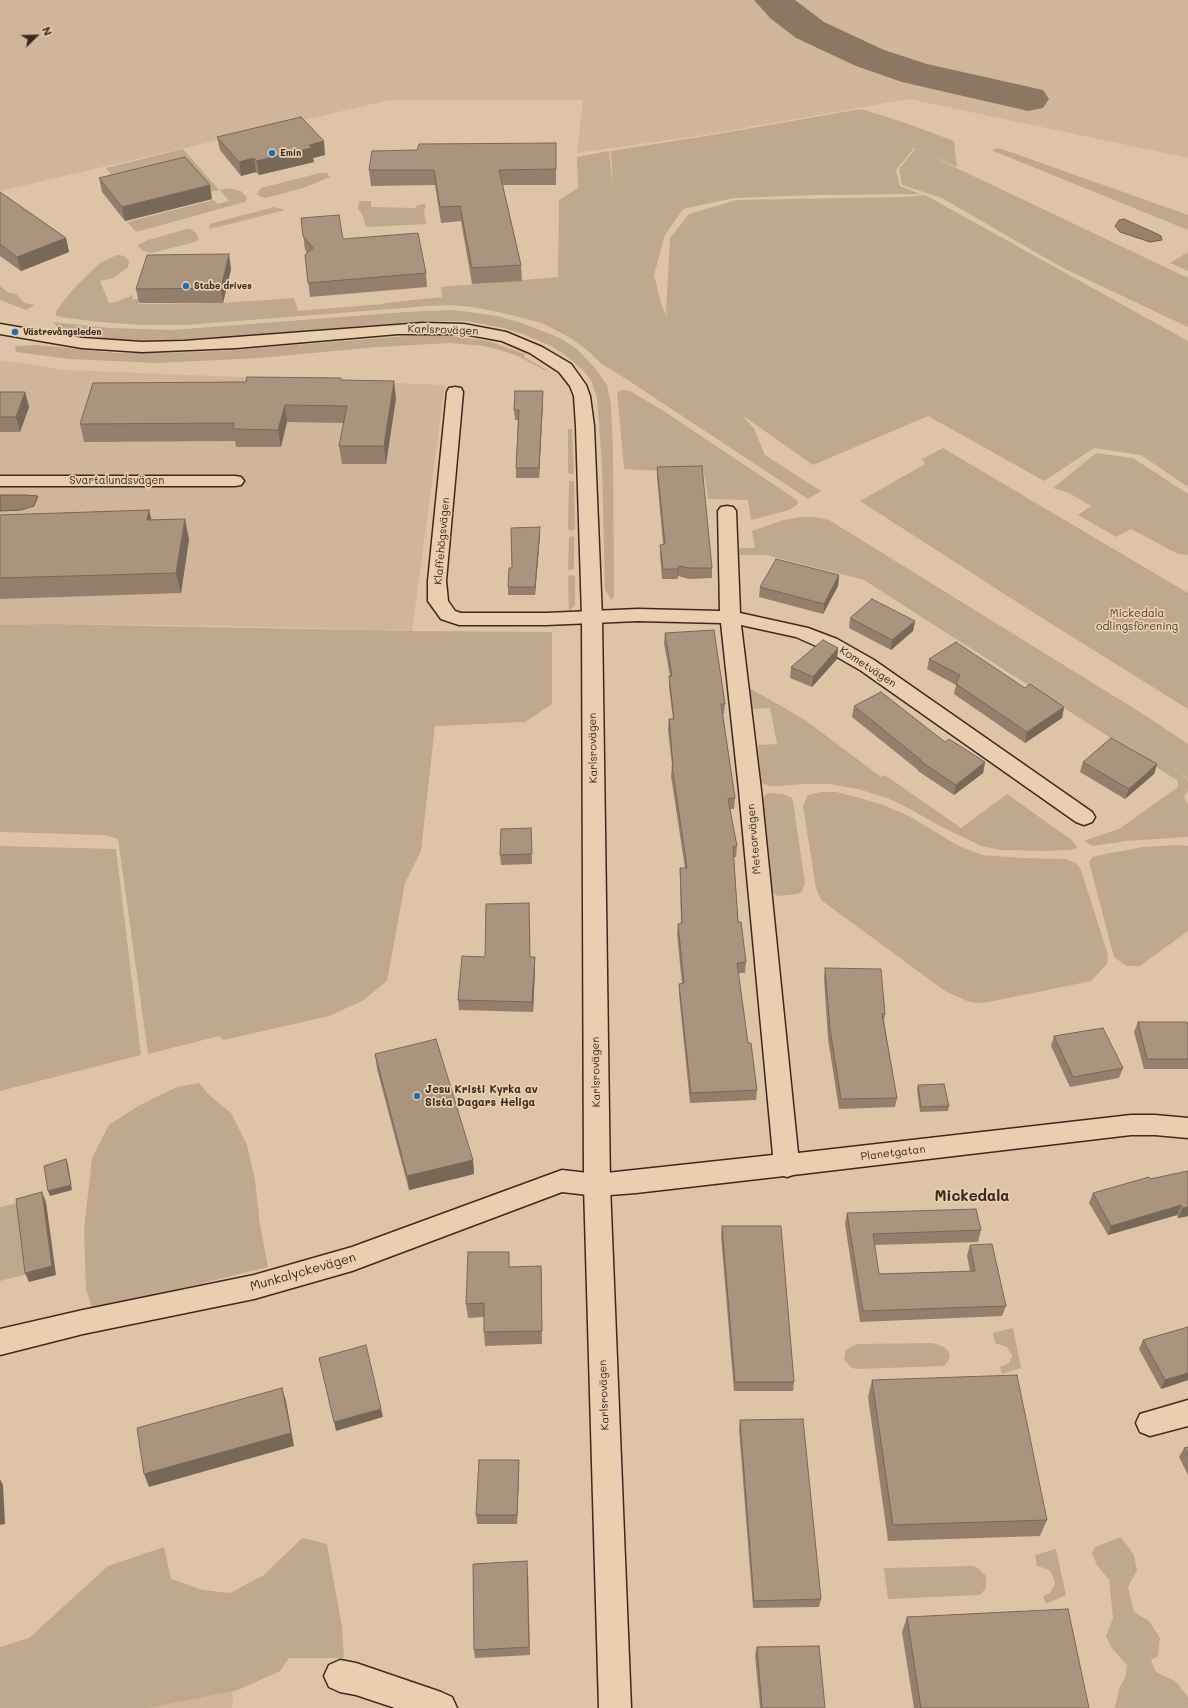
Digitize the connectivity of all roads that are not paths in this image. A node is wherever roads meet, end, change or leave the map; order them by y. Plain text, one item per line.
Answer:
1 (0, 329) edge
2 (455, 392) dead end
3 (0, 481) edge
4 (235, 481) dead end
5 (727, 511) dead end
6 (592, 617) junction
7 (730, 617) junction
8 (1084, 817) dead end
9 (1188, 1128) edge
10 (788, 1166) junction
11 (597, 1185) junction
12 (0, 1342) edge
13 (1188, 1413) edge
14 (1150, 1423) dead end
15 (340, 1676) dead end
16 (442, 1708) edge
17 (615, 1708) edge

1 - 6 street, Karlsrovägen
2 - 6 street, Klaffehögsvägen
3 - 4 street, Svartalundsvägen
5 - 7 street, Meteorvägen
6 - 7 street, Kometvägen
6 - 11 street, Karlsrovägen
7 - 8 street, Kometvägen
7 - 10 street, Meteorvägen
9 - 10 street, Planetgatan
10 - 11 street, Planetgatan
11 - 12 street, Munkalyckevägen
11 - 17 street, Karlsrovägen
13 - 14 street
15 - 16 street

